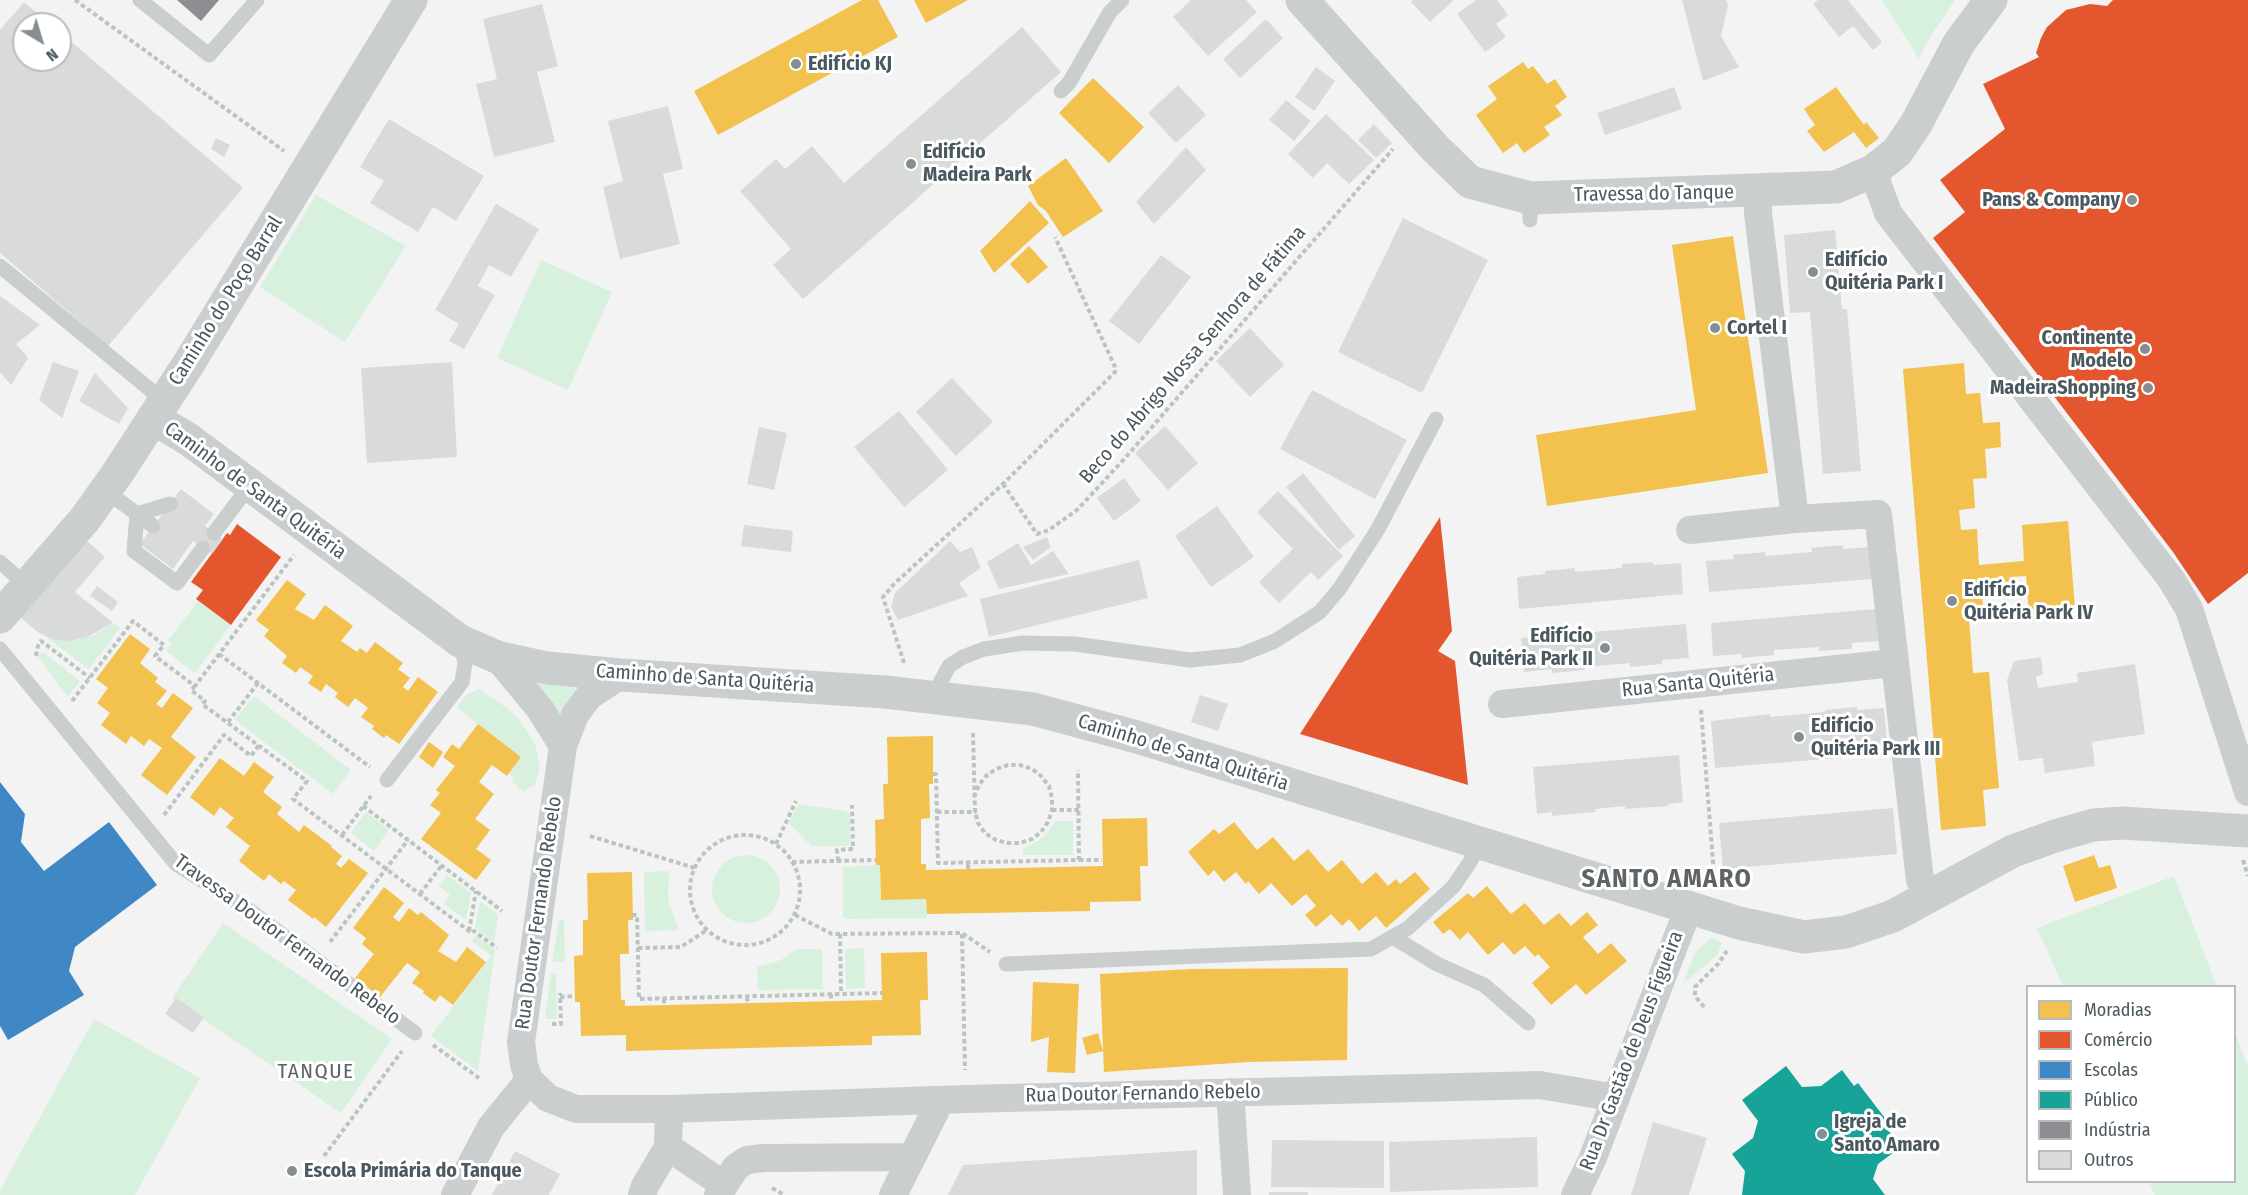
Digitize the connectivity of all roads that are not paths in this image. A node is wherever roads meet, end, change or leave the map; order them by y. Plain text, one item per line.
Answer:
1 (140, 0) edge
2 (257, 0) edge
3 (411, 0) edge
4 (1122, 0) edge
5 (1302, 0) edge
6 (1991, 0) edge
7 (1061, 91) dead end
8 (1873, 171) junction
9 (1758, 191) junction
10 (0, 266) edge
11 (159, 410) junction
12 (1436, 419) dead end
13 (250, 485) junction
14 (105, 490) junction
15 (170, 504) dead end
16 (137, 514) junction
17 (1795, 519) junction
18 (153, 526) dead end
19 (1690, 530) dead end
20 (214, 533) dead end
21 (195, 552) dead end
22 (0, 562) edge
23 (27, 586) junction
24 (0, 617) edge
25 (460, 641) junction
26 (0, 649) edge
27 (497, 657) junction
28 (1894, 663) junction
29 (621, 675) junction
30 (933, 696) junction
31 (1502, 704) dead end
32 (563, 746) junction
33 (387, 780) road end
34 (2248, 792) edge
35 (2248, 831) edge
36 (1479, 844) junction
37 (1929, 898) junction
38 (1689, 907) junction
39 (1393, 937) junction
40 (1006, 964) road end
41 (1528, 1023) dead end
42 (416, 1033) road end
43 (529, 1080) junction
44 (1230, 1092) junction
45 (1616, 1098) junction
46 (941, 1100) junction
47 (669, 1108) junction
48 (668, 1147) junction
49 (912, 1156) junction
50 (721, 1190) edge
51 (455, 1195) edge
52 (642, 1195) edge
53 (893, 1195) edge
54 (1237, 1195) edge
55 (1575, 1195) edge

1 - 2 lane
3 - 11 street, Caminho do Poço Barral
4 - 7 lane
5 - 9 street, Travessa do Tanque
6 - 8 street, Travessa do Tanque
8 - 9 street, Travessa do Tanque
8 - 34 street
9 - 17 street
10 - 11 lane
11 - 13 street, Caminho de Santa Quitéria
11 - 14 street, Caminho do Poço Barral
12 - 30 lane
13 - 20 lane
13 - 25 street, Caminho de Santa Quitéria
14 - 16 lane
14 - 23 street, Caminho do Poço Barral
15 - 16 lane
16 - 18 lane
16 - 21 lane
17 - 19 street
17 - 28 street
22 - 23 lane
23 - 24 street, Caminho do Poço Barral
25 - 27 street, Caminho de Santa Quitéria
25 - 33 lane
26 - 42 lane, Travessa Doutor Fernando Rebelo
27 - 29 street, Caminho de Santa Quitéria
27 - 32 street
28 - 31 street, Rua Santa Quitéria
28 - 37 street
29 - 30 street, Caminho de Santa Quitéria
29 - 32 street, Rua Doutor Fernando Rebelo
30 - 36 street, Caminho de Santa Quitéria
32 - 43 street, Rua Doutor Fernando Rebelo
35 - 37 street, Caminho de Santa Quitéria
36 - 38 street, Caminho de Santa Quitéria
36 - 39 lane
37 - 38 street, Caminho de Santa Quitéria
38 - 45 street, Rua Dr Gastão de Deus Figueira
39 - 40 lane
39 - 41 lane
43 - 47 street, Rua Doutor Fernando Rebelo
43 - 51 street
44 - 45 street, Rua Doutor Fernando Rebelo
44 - 46 street, Rua Doutor Fernando Rebelo
44 - 54 street
45 - 55 street, Rua Dr Gastão de Deus Figueira
46 - 47 street, Rua Doutor Fernando Rebelo
46 - 49 street
47 - 48 street
48 - 50 street
48 - 52 street
49 - 50 street
49 - 53 street

